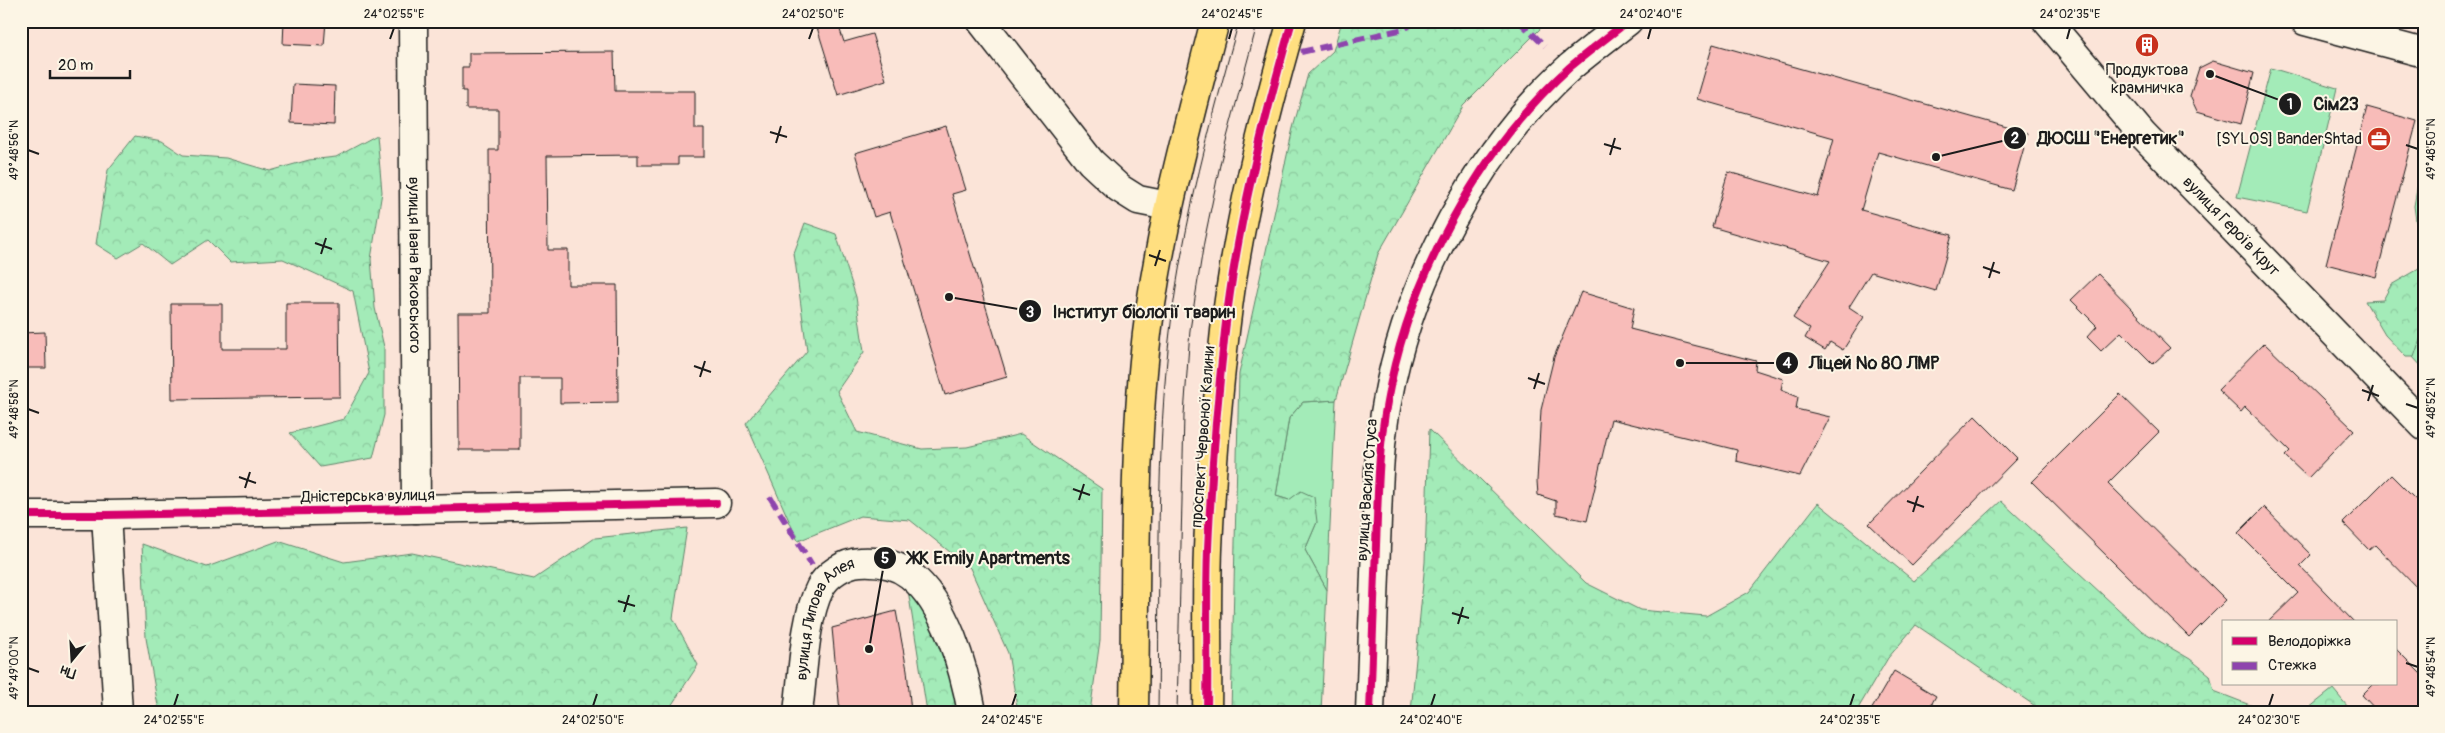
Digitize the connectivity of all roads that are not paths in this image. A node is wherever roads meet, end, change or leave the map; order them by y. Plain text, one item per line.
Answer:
1 (413, 21) edge
2 (981, 21) edge
3 (1215, 21) edge
4 (1292, 21) edge
5 (1628, 21) edge
6 (2047, 21) edge
7 (2305, 21) edge
8 (2424, 54) edge
9 (1168, 206) junction
10 (2424, 426) edge
11 (716, 503) dead end
12 (416, 509) junction
13 (21, 515) edge
14 (106, 515) junction
15 (118, 712) edge
16 (798, 712) edge
17 (972, 712) edge
18 (1134, 712) edge
19 (1207, 712) edge
20 (1370, 712) edge

1 - 12 street, вулиця Івана Раковського
2 - 9 street
3 - 9 main road
4 - 19 main road, проспект Червоної Калини
5 - 20 street, вулиця Василя Стуса
6 - 10 street, вулиця Героїв Крут
7 - 8 street
9 - 18 main road
11 - 12 street, Дністерська вулиця
12 - 14 street, Дністерська вулиця
13 - 14 street, Дністерська вулиця
14 - 15 street
16 - 17 street, вулиця Липова Алея

